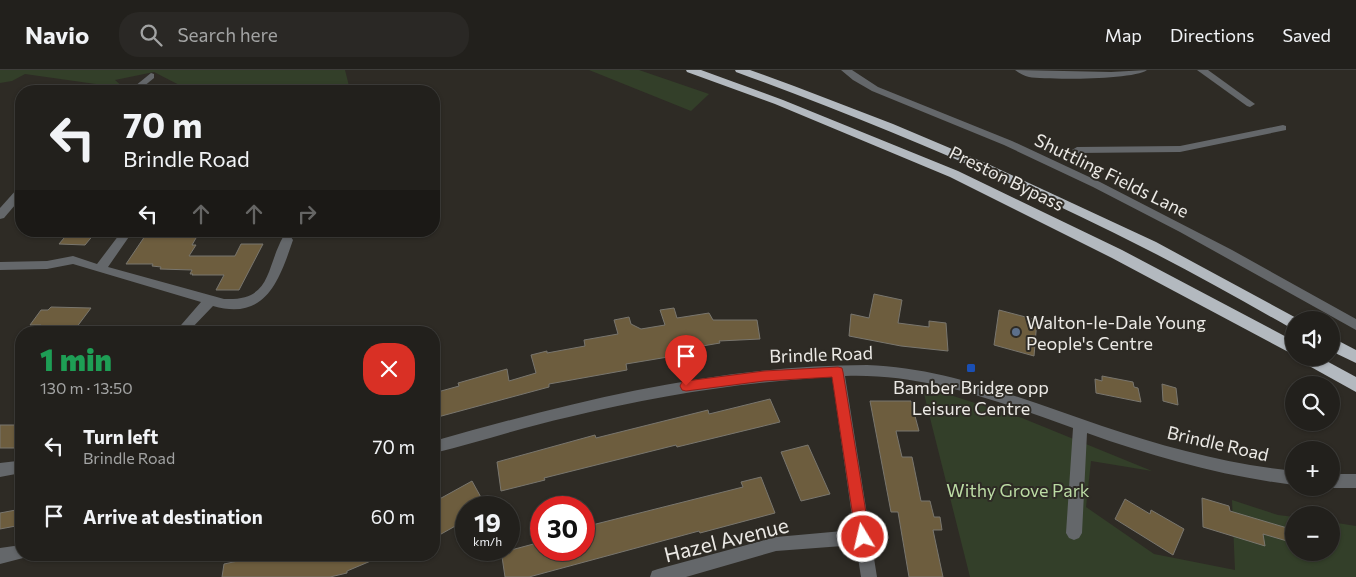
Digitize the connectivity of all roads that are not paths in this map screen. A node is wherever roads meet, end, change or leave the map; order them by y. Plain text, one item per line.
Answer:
1 (691, 70) edge
2 (740, 70) edge
3 (846, 70) edge
4 (1020, 70) edge
5 (1142, 70) edge
6 (1202, 70) edge
7 (1097, 72) edge
8 (151, 76) dead end
9 (140, 85) edge
10 (1250, 104) dead end
11 (1283, 128) dead end
12 (1077, 150) dead end
13 (15, 199) edge
14 (0, 215) edge
15 (124, 237) edge
16 (286, 240) dead end
17 (0, 266) edge
18 (100, 269) junction
19 (211, 300) junction
20 (1285, 318) edge
21 (1356, 325) edge
22 (187, 326) edge
23 (1285, 344) edge
24 (1340, 348) edge
25 (1356, 357) edge
26 (1322, 366) edge
27 (838, 372) junction
28 (1356, 386) edge
29 (1080, 425) junction
30 (440, 445) edge
31 (15, 468) edge
32 (0, 470) edge
33 (1285, 477) edge
34 (1340, 481) edge
35 (1356, 481) edge
36 (1074, 533) dead end
37 (863, 537) junction
38 (15, 553) edge
39 (0, 556) edge
40 (658, 577) edge
41 (869, 577) edge

1 - 23 highway, Preston Bypass
2 - 20 highway, Preston Bypass
3 - 21 street, Shuttling Fields Lane
4 - 7 street
5 - 7 street
6 - 10 street
8 - 9 street
11 - 12 street
13 - 14 street
15 - 18 street
16 - 19 street
17 - 18 street
18 - 19 street
19 - 22 street
24 - 25 highway
26 - 28 highway
27 - 29 street, Brindle Road
27 - 30 street, Brindle Road
27 - 37 street
29 - 33 street, Brindle Road
29 - 36 street
31 - 32 street
34 - 35 street
37 - 40 street, Hazel Avenue
37 - 41 street
38 - 39 street

